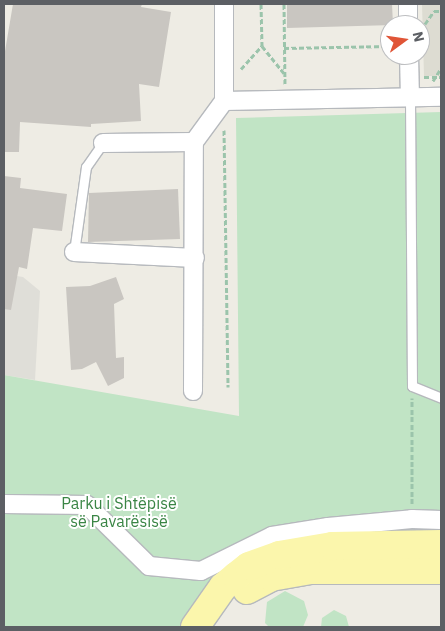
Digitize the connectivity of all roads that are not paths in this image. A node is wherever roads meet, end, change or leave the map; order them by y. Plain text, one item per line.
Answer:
1 (224, 4) edge
2 (409, 65) edge
3 (441, 97) edge
4 (410, 98) junction
5 (224, 100) junction
6 (194, 142) junction
7 (103, 144) joint
8 (74, 252) joint
9 (195, 258) junction
10 (193, 391) dead end
11 (441, 398) edge
12 (4, 504) edge
13 (441, 520) edge
14 (441, 544) edge
15 (441, 570) edge
16 (207, 620) edge

1 - 5 street
2 - 4 street
3 - 4 street
4 - 5 street
4 - 11 lane
5 - 6 street
6 - 7 street
6 - 9 street
7 - 8 lane
8 - 9 street
9 - 10 street
12 - 13 street
14 - 16 main road
15 - 16 main road

